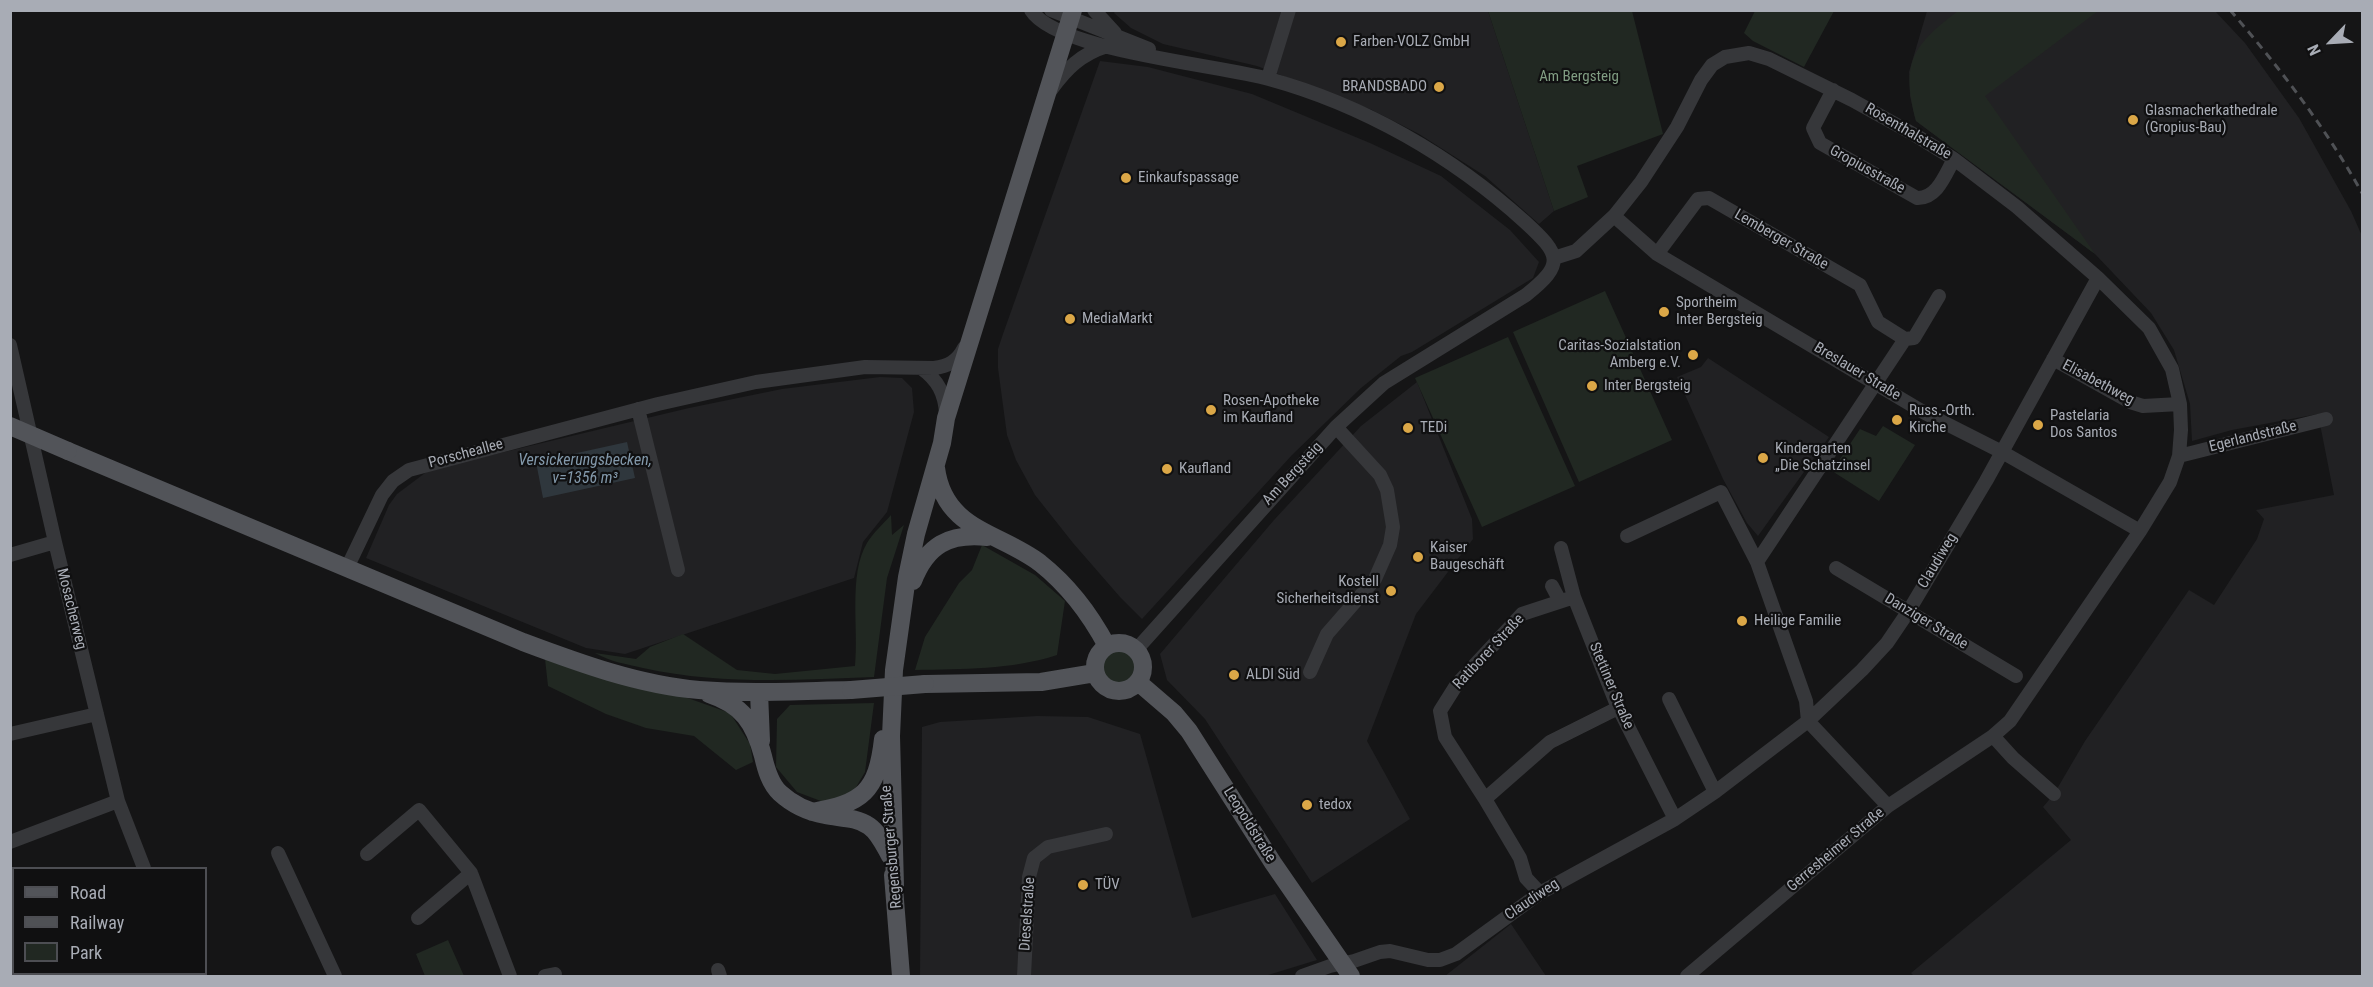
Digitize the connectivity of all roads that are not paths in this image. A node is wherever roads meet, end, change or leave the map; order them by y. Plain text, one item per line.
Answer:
1 (1031, 10) edge
2 (1051, 10) edge
3 (1094, 10) edge
4 (1289, 10) edge
5 (1069, 21) edge
6 (1121, 38) junction
7 (1107, 46) junction
8 (1169, 59) junction
9 (1268, 78) junction
10 (1833, 90) junction
11 (1046, 97) junction
12 (1954, 159) junction
13 (1614, 216) junction
14 (1657, 254) junction
15 (1554, 258) junction
16 (2098, 278) junction
17 (1939, 296) dead end
18 (973, 333) junction
19 (1905, 339) junction
20 (10, 345) edge
21 (2053, 359) junction
22 (921, 368) junction
23 (1876, 384) junction
24 (2180, 404) junction
25 (638, 409) junction
26 (2326, 419) dead end
27 (946, 421) junction
28 (10, 426) edge
29 (1336, 427) junction
30 (2002, 452) junction
31 (2179, 456) junction
32 (935, 467) junction
33 (2170, 482) joint
34 (2140, 531) junction
35 (1628, 536) dead end
36 (997, 539) junction
37 (55, 542) junction
38 (1561, 548) dead end
39 (10, 555) edge
40 (1757, 562) junction
41 (347, 568) junction
42 (1836, 568) dead end
43 (678, 570) dead end
44 (1552, 586) dead end
45 (1574, 597) junction
46 (1560, 601) junction
47 (1908, 612) junction
48 (900, 621) junction
49 (1107, 646) junction
50 (1136, 650) junction
51 (1310, 672) dead end
52 (1095, 673) junction
53 (2016, 676) dead end
54 (1138, 682) junction
55 (698, 690) junction
56 (759, 692) junction
57 (1669, 699) dead end
58 (1618, 708) junction
59 (97, 714) junction
60 (885, 717) junction
61 (1808, 721) junction
62 (10, 734) edge
63 (1993, 736) junction
64 (762, 753) junction
65 (1714, 792) junction
66 (2054, 794) dead end
67 (1485, 799) junction
68 (118, 801) junction
69 (1888, 806) junction
70 (812, 812) junction
71 (1675, 819) junction
72 (1106, 834) dead end
73 (10, 842) edge
74 (278, 853) dead end
75 (367, 854) dead end
76 (890, 856) junction
77 (144, 867) edge
78 (471, 873) junction
79 (896, 886) junction
80 (1540, 893) junction
81 (418, 918) dead end
82 (1346, 970) edge
83 (334, 976) edge
84 (510, 976) edge
85 (902, 976) edge
86 (1024, 976) edge
87 (1302, 976) edge
88 (1687, 976) edge

1 - 5 street
2 - 5 street
3 - 6 street
4 - 9 street
5 - 6 street
5 - 7 street
5 - 11 main road
6 - 8 street
7 - 8 street
7 - 11 street
8 - 9 street
9 - 15 street
10 - 12 street, Rosenthalstraße
10 - 12 street, Gropiusstraße
10 - 13 street, Rosenthalstraße
11 - 18 main road
12 - 16 street, Rosenthalstraße
13 - 14 street, Breslauer Straße
13 - 15 street, Rosenthalstraße
14 - 19 street, Lemberger Straße
14 - 23 street, Breslauer Straße
15 - 29 street, Am Bergsteig
16 - 21 street, Claudiweg
16 - 24 street, Rosenthalstraße
17 - 19 street
18 - 22 street, Porscheallee
18 - 27 main road
19 - 23 street
20 - 37 street, Mosacherweg
21 - 24 street, Elisabethweg
21 - 30 street, Claudiweg
22 - 25 street, Porscheallee
22 - 27 street
23 - 30 street, Breslauer Straße
23 - 40 street
24 - 31 street, Rosenthalstraße
25 - 41 street, Porscheallee
25 - 43 street
26 - 31 street, Egerlandstraße
27 - 32 main road
27 - 60 main road
28 - 41 main road, bridge
29 - 50 street, Am Bergsteig
29 - 51 street
30 - 34 street, Breslauer Straße
30 - 47 street, Claudiweg
31 - 33 street, Rosenthalstraße
32 - 36 main road
32 - 48 main road
33 - 34 street, Gerresheimer Straße
34 - 63 street, Gerresheimer Straße
35 - 40 street
36 - 48 main road
36 - 49 main road
37 - 39 street
37 - 59 street, Mosacherweg
38 - 45 street, Stettiner Straße
40 - 61 street
41 - 55 main road
42 - 47 street, Danziger Straße
44 - 46 street
45 - 46 street, Ratiborer Straße
45 - 58 street, Stettiner Straße
46 - 67 street, Ratiborer Straße
47 - 53 street, Danziger Straße
47 - 61 street, Claudiweg
48 - 79 main road
49 - 50 main road
49 - 52 main road
50 - 54 main road
52 - 54 main road
52 - 56 main road, bridge
54 - 82 main road, Leopoldstraße
55 - 56 main road
55 - 64 main road
56 - 64 main road
57 - 65 street
58 - 67 street
58 - 71 street, Stettiner Straße
59 - 62 street
59 - 68 street, Mosacherweg
60 - 70 main road
60 - 76 main road, Regensburger Straße
61 - 65 street, Claudiweg
61 - 69 street
63 - 66 street
63 - 69 street, Gerresheimer Straße
64 - 70 main road
65 - 71 street, Claudiweg
67 - 80 street
68 - 73 street
68 - 77 street, Mosacherweg
69 - 88 street, Gerresheimer Straße
70 - 76 main road
71 - 80 street, Claudiweg
72 - 86 street, Dieselstraße
74 - 83 street
75 - 78 street
76 - 79 main road, Regensburger Straße
78 - 81 street
78 - 84 street
79 - 85 main road, Regensburger Straße
80 - 82 street, Claudiweg
82 - 87 street, Claudiweg

